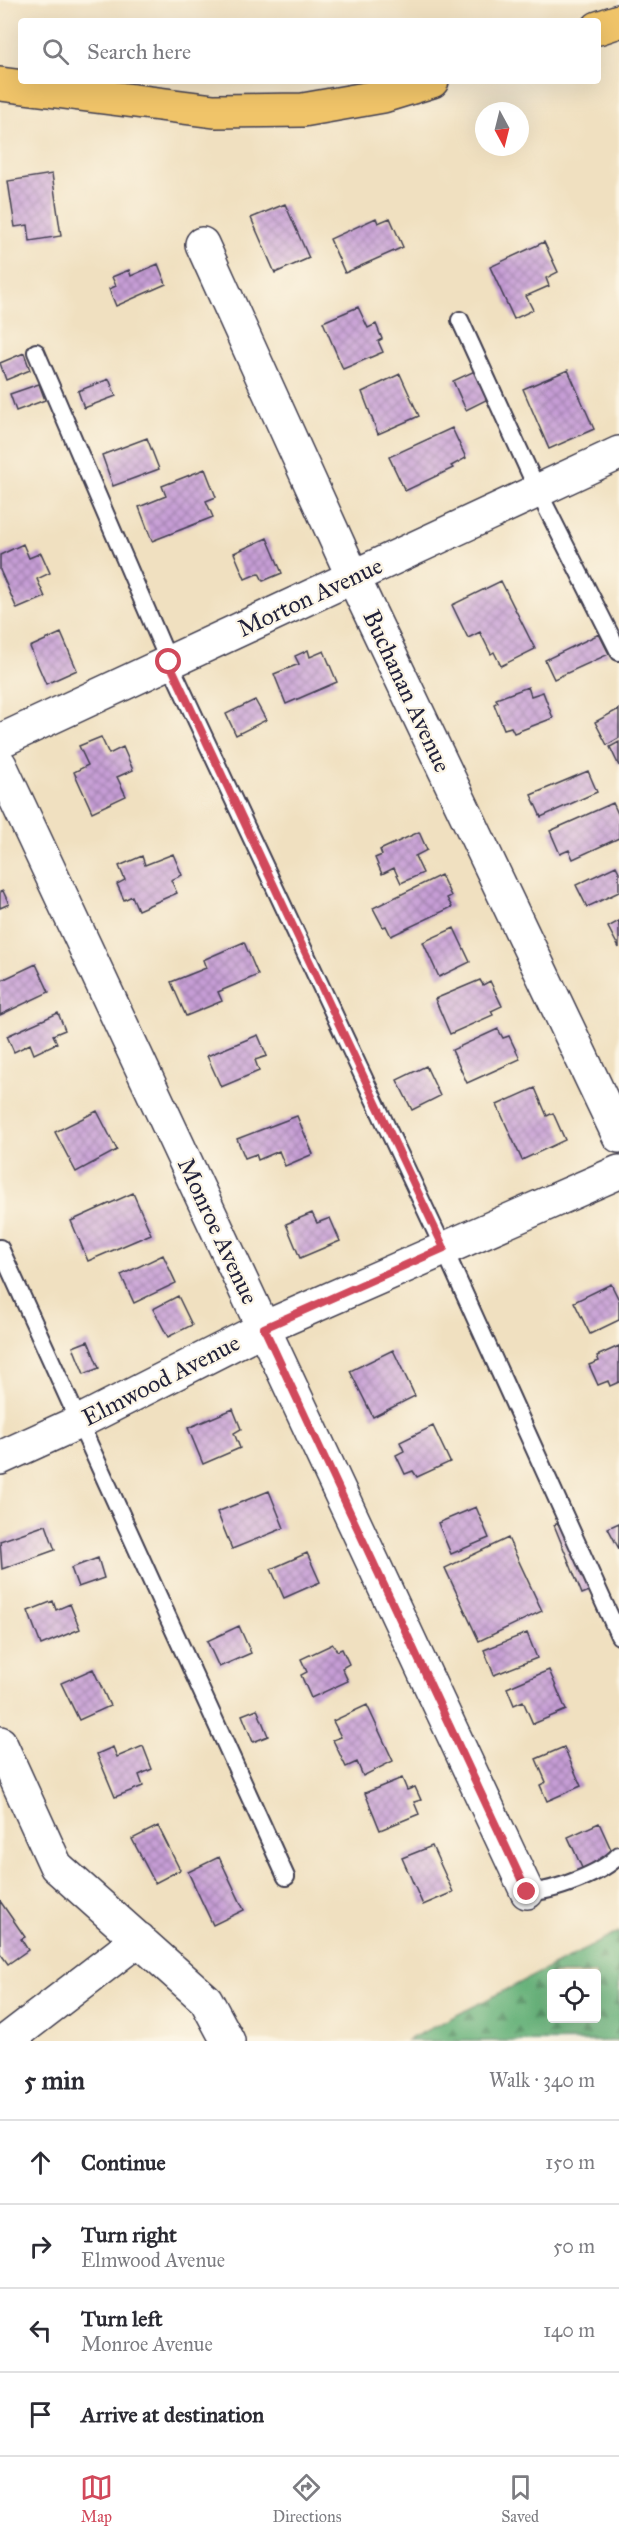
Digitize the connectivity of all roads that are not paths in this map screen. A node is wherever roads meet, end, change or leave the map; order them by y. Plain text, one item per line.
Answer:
1 (619, 21) edge
2 (601, 27) edge
3 (0, 84) edge
4 (422, 84) edge
5 (202, 244) dead end
6 (460, 320) dead end
7 (36, 351) dead end
8 (619, 453) edge
9 (538, 491) junction
10 (353, 577) junction
11 (619, 652) edge
12 (169, 662) junction
13 (0, 741) edge
14 (0, 765) edge
15 (619, 1136) edge
16 (619, 1172) edge
17 (0, 1248) edge
18 (444, 1248) junction
19 (264, 1328) junction
20 (79, 1422) junction
21 (0, 1458) edge
22 (619, 1636) edge
23 (0, 1743) edge
24 (619, 1855) edge
25 (286, 1877) dead end
26 (527, 1892) joint
27 (139, 1939) junction
28 (6, 2041) edge
29 (228, 2041) edge

1 - 2 main road
3 - 4 main road
5 - 10 street, Buchanan Avenue
6 - 9 lane
7 - 12 lane
8 - 9 street, Morton Avenue
9 - 10 street, Morton Avenue
9 - 11 lane
10 - 12 street, Morton Avenue
10 - 15 street, Buchanan Avenue
12 - 13 street, Morton Avenue
12 - 18 lane
14 - 19 street, Monroe Avenue
16 - 18 street, Elmwood Avenue
17 - 20 lane
18 - 19 street, Elmwood Avenue
18 - 22 lane
19 - 20 street, Elmwood Avenue
19 - 26 street, Monroe Avenue
20 - 21 street, Elmwood Avenue
20 - 25 lane
23 - 27 street
24 - 26 lane
27 - 28 street
27 - 29 street

